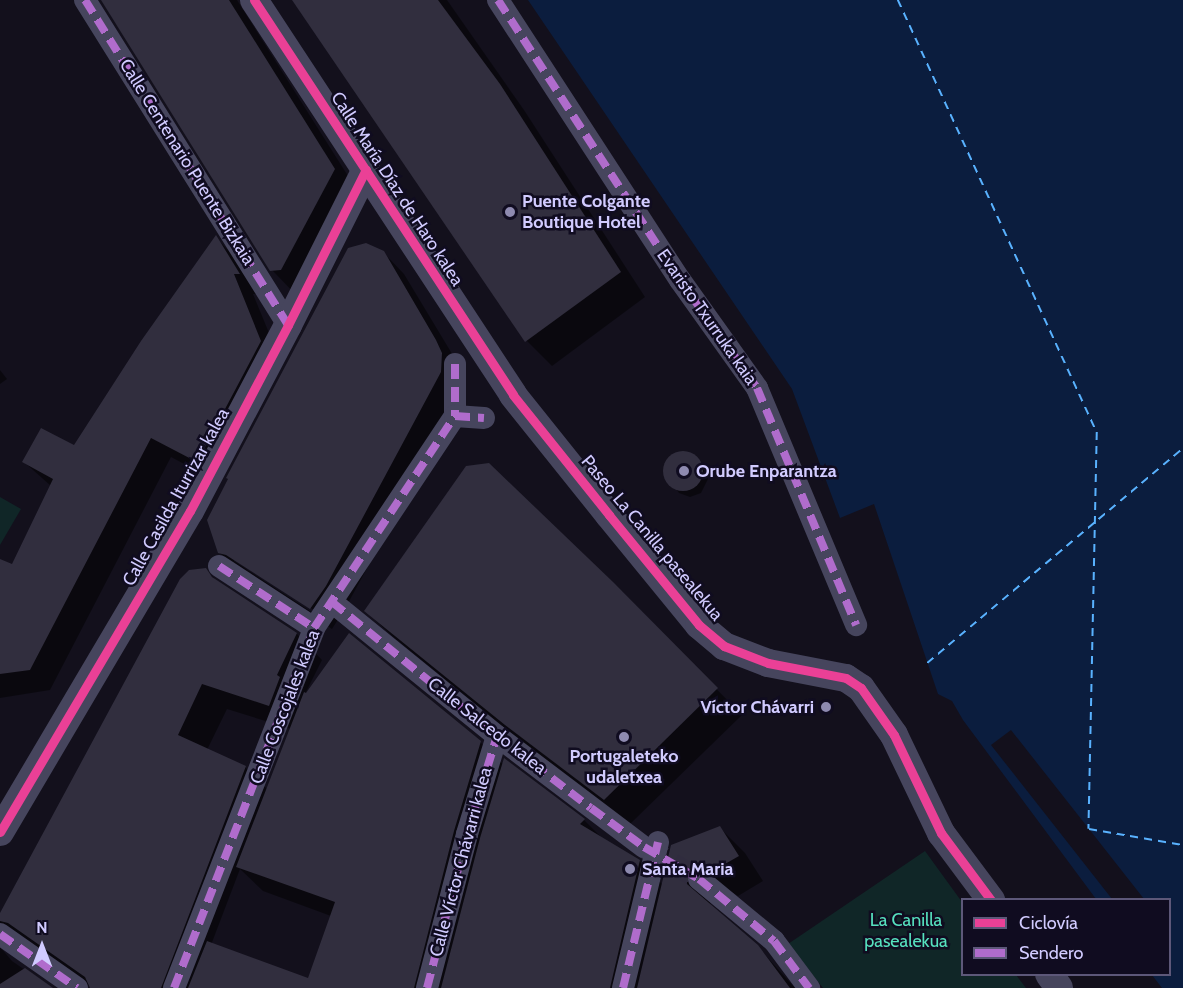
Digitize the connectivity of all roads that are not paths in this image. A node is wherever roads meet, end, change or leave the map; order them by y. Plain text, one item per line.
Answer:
1 (85, 0) edge
2 (254, 0) edge
3 (498, 0) edge
4 (366, 169) junction
5 (288, 325) junction
6 (455, 364) dead end
7 (513, 395) joint
8 (455, 416) junction
9 (484, 418) dead end
10 (219, 566) dead end
11 (332, 602) junction
12 (856, 625) dead end
13 (314, 628) junction
14 (496, 736) junction
15 (0, 832) edge
16 (699, 879) tunnel mouth
17 (990, 898) edge
18 (0, 934) edge
19 (1050, 976) edge
20 (77, 988) edge
21 (174, 988) edge
22 (428, 988) edge
23 (623, 988) edge
24 (809, 988) edge
25 (1059, 988) edge

1 - 5 street, Calle Centenario Puente Bizkaia
2 - 4 street, Calle María Díaz de Haro kalea
3 - 12 street, Evaristo Txurruka kaia
4 - 5 street, Calle Casilda Iturrizar kalea
4 - 7 street, Calle María Díaz de Haro kalea
5 - 15 street, Calle Casilda Iturrizar kalea
6 - 8 street
7 - 17 street, Paseo La Canilla pasealekua
8 - 9 street
8 - 11 street, Calle Coscojales kalea
10 - 13 street
11 - 13 street, Calle Coscojales kalea
11 - 14 street, Calle Salcedo kalea
13 - 21 street, Calle Coscojales kalea
14 - 22 street, Calle Víctor Chávarri kalea
14 - 23 street, Calle Salcedo kalea
16 - 24 street
18 - 20 street
19 - 25 street

